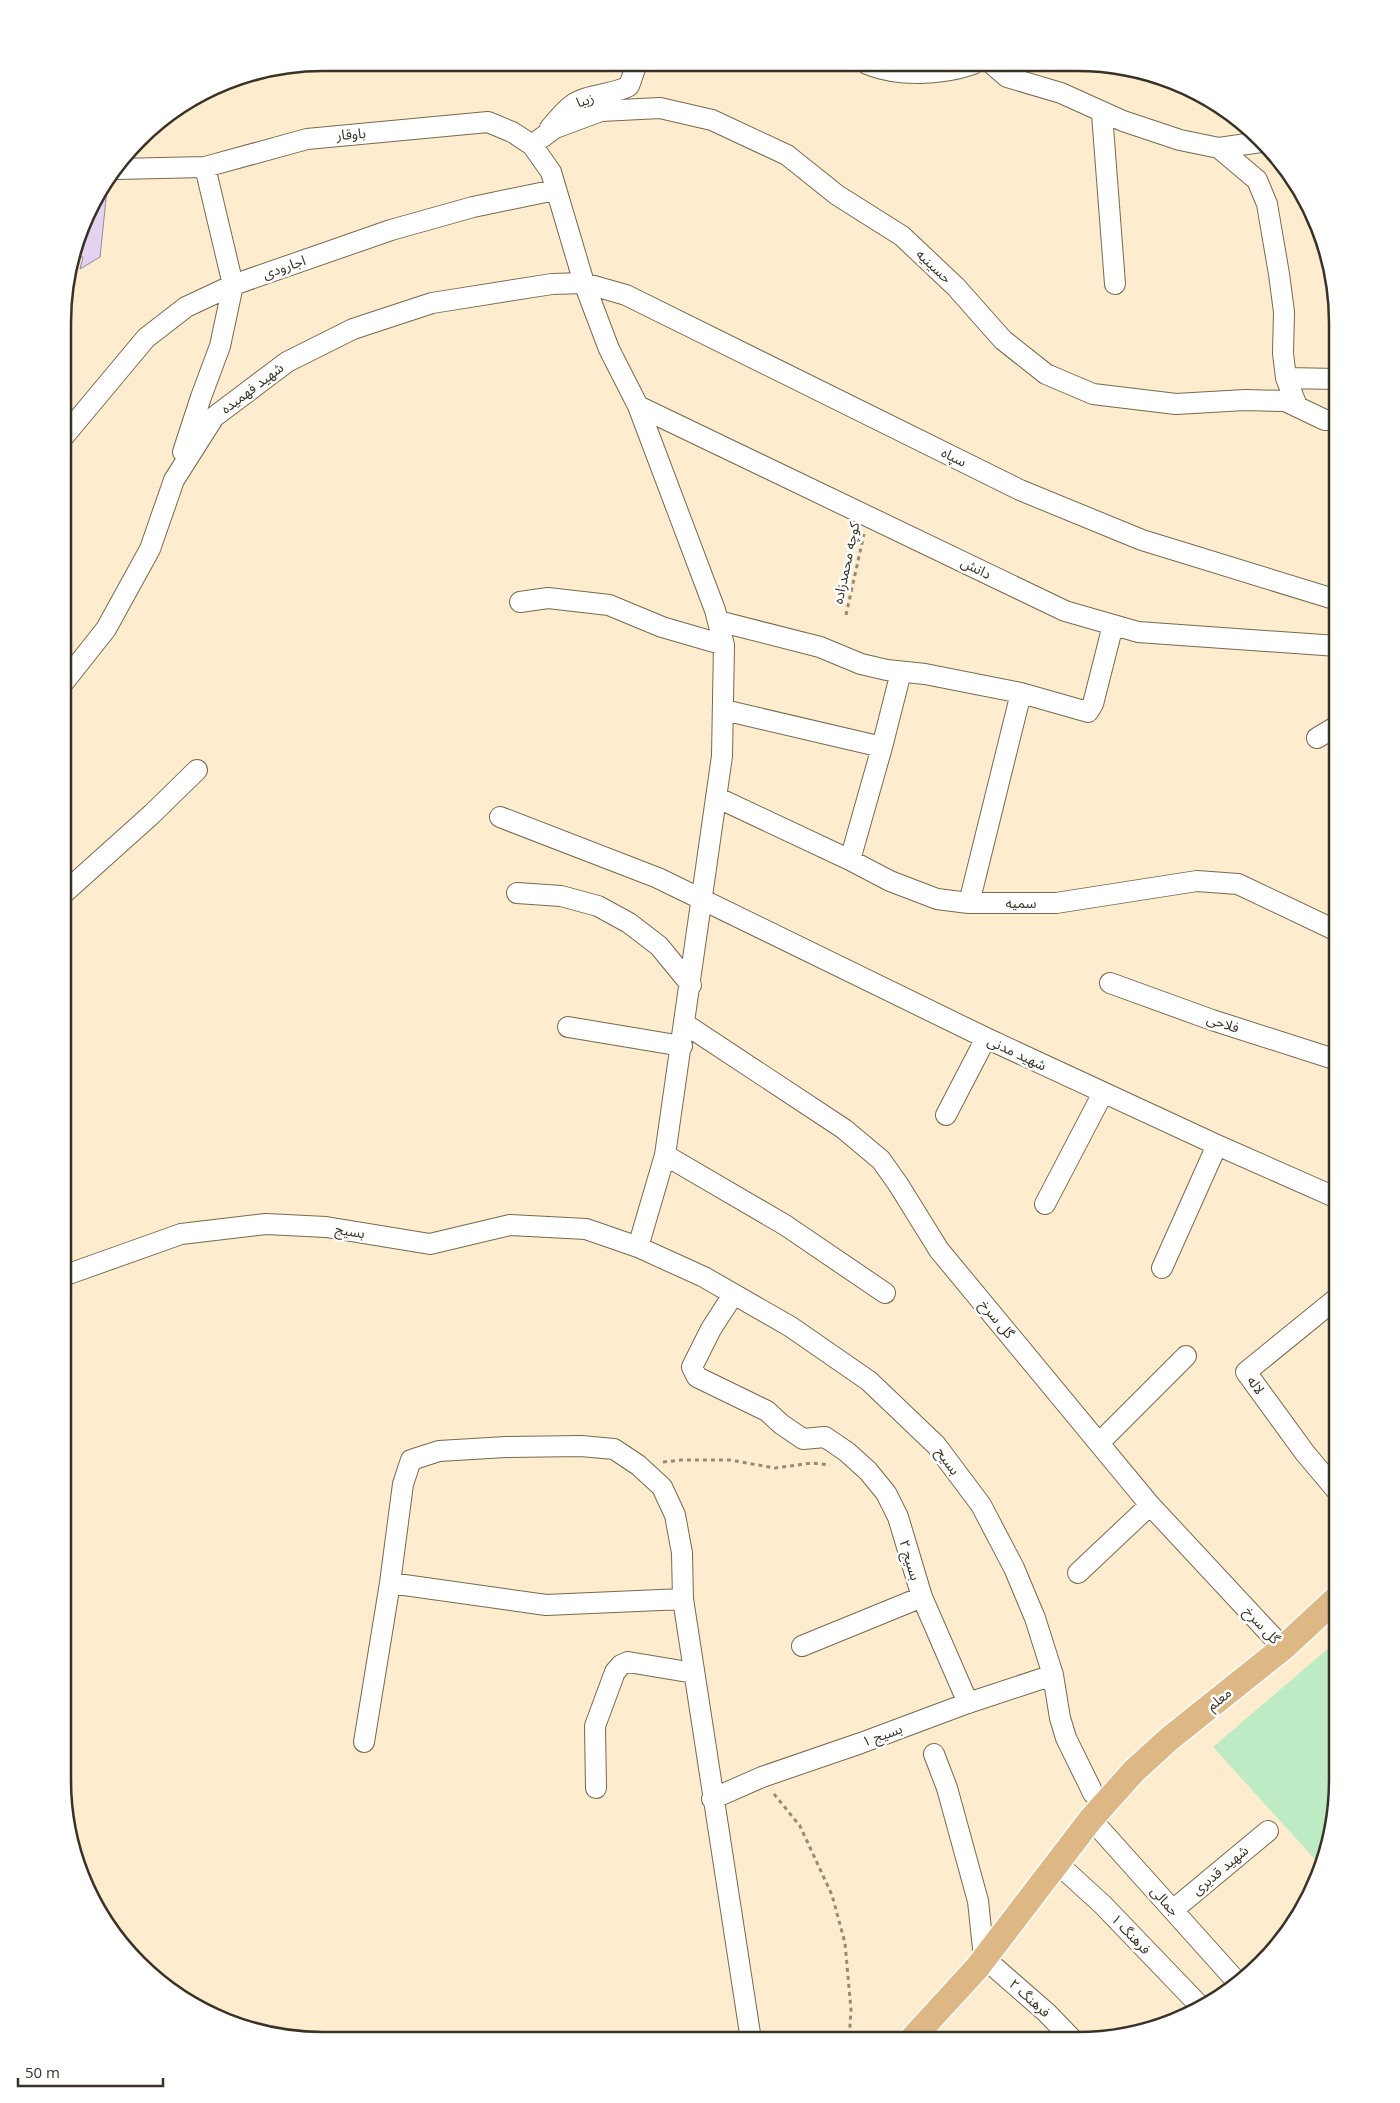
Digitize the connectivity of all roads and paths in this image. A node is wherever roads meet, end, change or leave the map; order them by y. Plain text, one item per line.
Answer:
1 (634, 71) edge
2 (903, 71) edge
3 (942, 71) edge
4 (1000, 71) edge
5 (1102, 114) junction
6 (1253, 143) edge
7 (532, 145) junction
8 (1219, 148) junction
9 (205, 167) junction
10 (124, 169) edge
11 (555, 190) junction
12 (584, 283) junction
13 (1115, 284) dead end
14 (233, 285) junction
15 (1286, 378) junction
16 (1329, 379) edge
17 (638, 406) junction
18 (1297, 406) junction
19 (1329, 420) edge
20 (71, 427) edge
21 (174, 480) junction
22 (868, 516) junction
23 (1329, 598) edge
24 (520, 602) dead end
25 (846, 615) dead end
26 (718, 621) junction
27 (1113, 625) junction
28 (724, 645) junction
29 (1329, 645) edge
30 (901, 672) junction
31 (71, 673) edge
32 (1021, 693) junction
33 (724, 710) junction
34 (1329, 731) edge
35 (1317, 738) dead end
36 (882, 747) junction
37 (197, 770) dead end
38 (716, 797) junction
39 (500, 816) dead end
40 (850, 860) junction
41 (71, 887) edge
42 (517, 893) dead end
43 (701, 899) junction
44 (969, 903) junction
45 (1329, 927) edge
46 (1110, 983) dead end
47 (691, 985) junction
48 (685, 1024) junction
49 (568, 1027) dead end
50 (986, 1038) junction
51 (682, 1046) junction
52 (1329, 1057) edge
53 (1103, 1093) junction
54 (946, 1115) dead end
55 (1217, 1146) junction
56 (665, 1155) junction
57 (1329, 1195) edge
58 (1045, 1204) dead end
59 (638, 1247) junction
60 (1162, 1268) dead end
61 (71, 1273) edge
62 (885, 1293) dead end
63 (733, 1294) junction
64 (1329, 1305) edge
65 (1186, 1356) dead end
66 (1099, 1443) junction
67 (638, 1465) junction
68 (831, 1465) dead end
69 (1329, 1482) edge
70 (1150, 1505) junction
71 (1078, 1573) dead end
72 (390, 1583) junction
73 (922, 1597) junction
74 (683, 1599) junction
75 (1329, 1605) edge
76 (802, 1646) dead end
77 (1283, 1648) junction
78 (694, 1673) junction
79 (1053, 1675) junction
80 (968, 1703) junction
81 (364, 1742) dead end
82 (934, 1754) dead end
83 (762, 1777) junction
84 (596, 1788) dead end
85 (712, 1799) junction
86 (1097, 1812) junction
87 (1268, 1831) dead end
88 (1057, 1863) junction
89 (1173, 1910) junction
90 (984, 1958) junction
91 (1233, 1977) edge
92 (1196, 2002) edge
93 (750, 2032) edge
94 (850, 2032) edge
95 (918, 2032) edge
96 (1065, 2032) edge

1 - 7 street, زیبا
2 - 3 street
4 - 5 street
5 - 8 street
5 - 13 street
6 - 8 street
7 - 9 street, باوقار
7 - 11 street, باوقار
7 - 18 street, حسینیه
8 - 15 street
9 - 10 street, باوقار
9 - 14 street
11 - 12 street, باوقار
11 - 14 street, اجارودی
12 - 17 street, باوقار
12 - 21 street, شهید فهمیده
12 - 23 street, سپاه
14 - 20 street, اجارودی
14 - 21 street
15 - 16 street
15 - 18 street
17 - 22 street, دانش
17 - 26 street, باوقار
18 - 19 street, حسینیه
21 - 31 street, شهید فهمیده
22 - 25 path, کوچه محمدزاده
22 - 27 street, دانش
24 - 28 street
26 - 28 street, باوقار
26 - 30 street
27 - 29 street, دانش
27 - 32 street
28 - 33 street, باوقار
30 - 32 street
30 - 36 street
32 - 44 street
33 - 36 street
33 - 38 street, باوقار
34 - 35 street
36 - 40 street
37 - 41 street
38 - 40 street, سمیه
38 - 43 street, باوقار
39 - 43 street, شهید مدنی
40 - 44 street, سمیه
42 - 47 street
43 - 47 street, باوقار
43 - 50 street, شهید مدنی
44 - 45 street, سمیه
46 - 52 street, فلاحی
47 - 48 street, باوقار
48 - 51 street, باوقار
48 - 66 street, گل سرخ
49 - 51 street
50 - 53 street, شهید مدنی
50 - 54 street
51 - 56 street, باوقار
53 - 55 street, شهید مدنی
53 - 58 street
55 - 57 street, شهید مدنی
55 - 60 street
56 - 59 street, باوقار
56 - 62 street
59 - 61 street, بسیج
59 - 63 street, بسیح
63 - 73 street, بسیج ۲
63 - 79 street, بسیح
64 - 69 street, لاله
65 - 66 street
66 - 70 street, گل سرخ
67 - 68 path
67 - 72 street
67 - 74 street
70 - 71 street
70 - 77 street, گل سرخ
72 - 74 street
72 - 81 street
73 - 76 street
73 - 80 street, بسیج ۲
74 - 78 street
75 - 77 main road, معلم
77 - 86 main road, معلم
78 - 84 street
78 - 85 street
79 - 80 street, بسیج ۱
79 - 86 street, بسیح
80 - 83 street, بسیج ۱
82 - 90 street
83 - 85 street, بسیج ۱
83 - 94 path
85 - 93 street
86 - 88 main road, معلم
86 - 89 street, جمالی
87 - 89 street, شهید قدیری
88 - 90 main road, معلم
88 - 92 street, فرهنگ ۱
89 - 91 street, جمالی
90 - 95 main road, معلم
90 - 96 street, فرهنگ ۲

